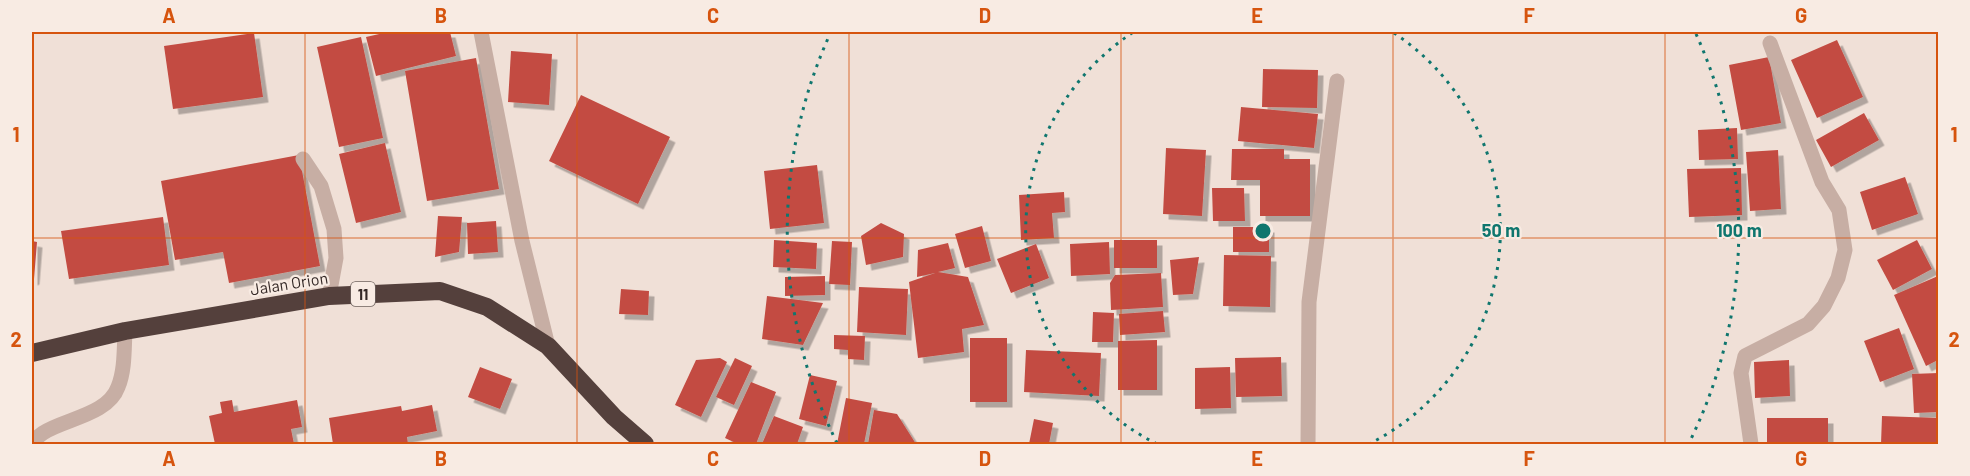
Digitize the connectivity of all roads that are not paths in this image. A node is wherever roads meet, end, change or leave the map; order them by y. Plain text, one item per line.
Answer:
1 (481, 32) edge
2 (1770, 43) dead end
3 (1337, 81) dead end
4 (303, 159) dead end
5 (329, 296) junction
6 (125, 331) junction
7 (548, 346) junction
8 (32, 353) edge
9 (32, 442) edge
10 (645, 444) edge
11 (1308, 444) edge
12 (1752, 444) edge

1 - 7 street
2 - 12 street
3 - 11 street
4 - 5 street
5 - 6 highway, Jalan Orion / 11
5 - 7 highway, Jalan Orion / 11
6 - 8 highway, Jalan Orion / 11
6 - 9 street
7 - 10 highway, Jalan Orion / 11

